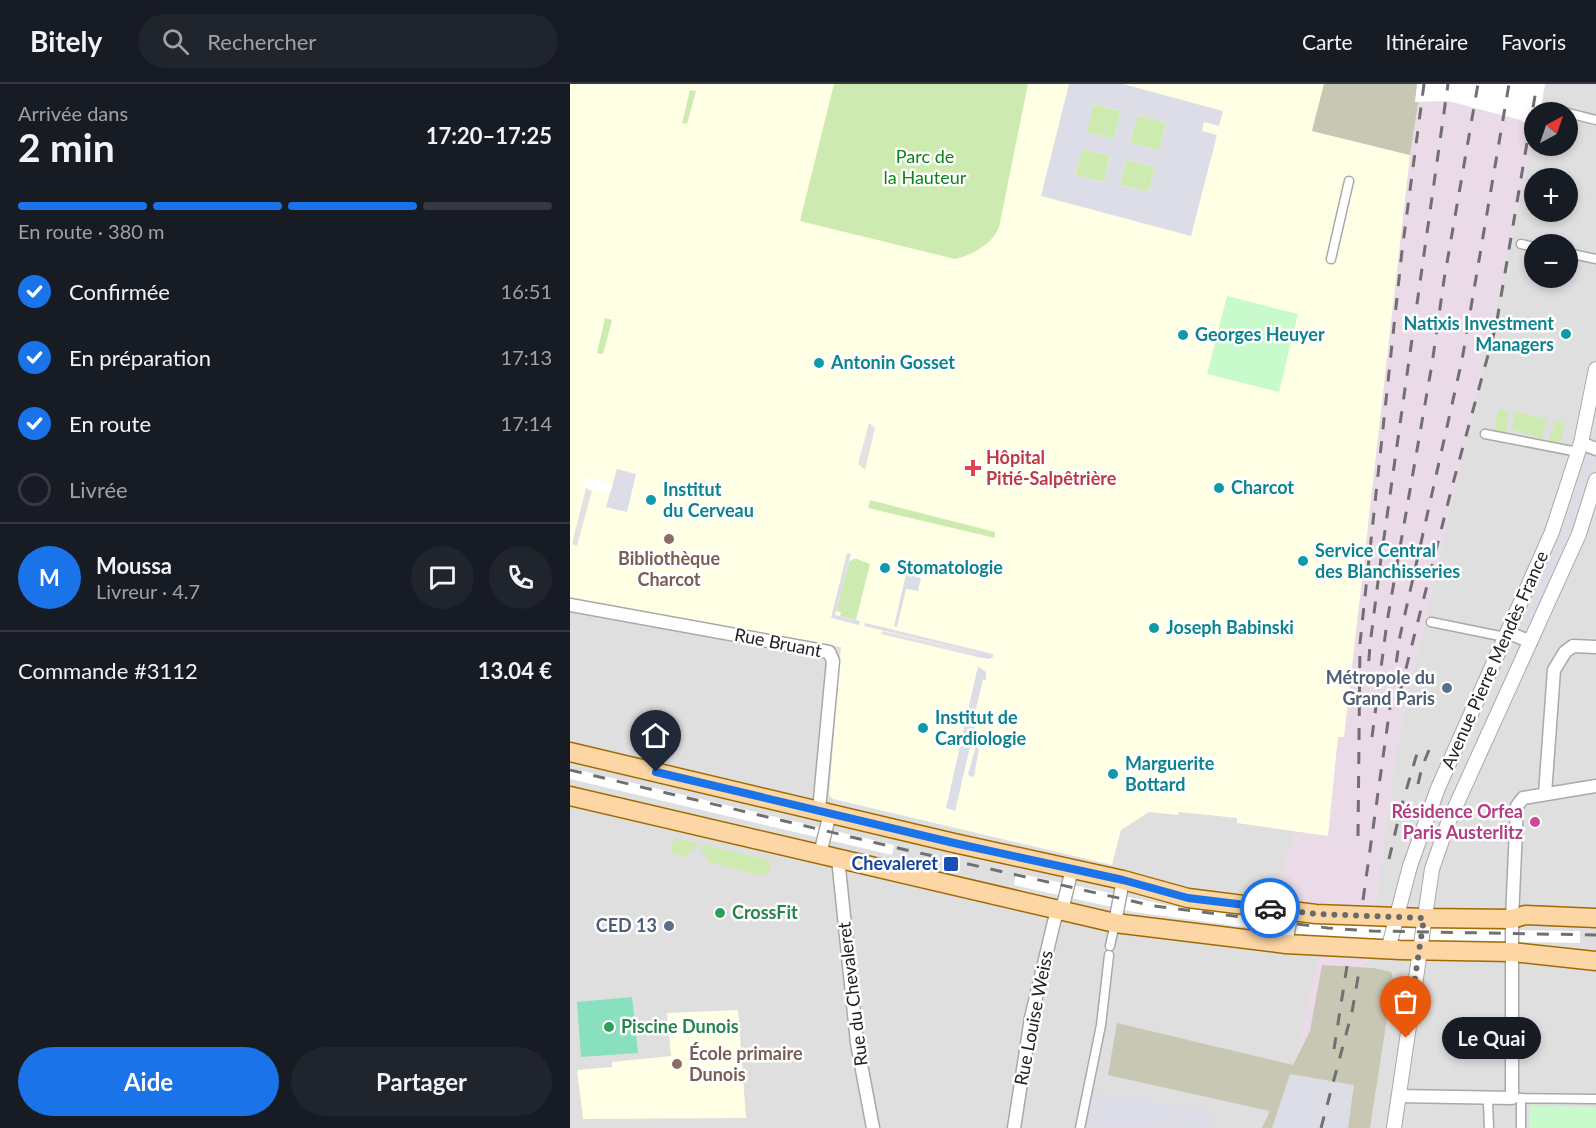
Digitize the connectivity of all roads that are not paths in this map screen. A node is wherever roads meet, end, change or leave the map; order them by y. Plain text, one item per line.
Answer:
1 (1578, 116) edge
2 (1596, 120) edge
3 (1349, 181) dead end
4 (1521, 244) dead end
5 (1524, 245) edge
6 (1578, 255) edge
7 (1331, 259) dead end
8 (1596, 259) edge
9 (1596, 369) edge
10 (1485, 434) dead end
11 (1580, 447) junction
12 (1596, 448) edge
13 (1596, 480) edge
14 (570, 605) edge
15 (1431, 622) dead end
16 (1506, 634) junction
17 (1531, 642) junction
18 (1596, 647) edge
19 (570, 752) edge
20 (1596, 786) edge
21 (1545, 794) junction
22 (570, 796) edge
23 (824, 811) junction
24 (829, 856) junction
25 (1072, 869) junction
26 (1123, 880) junction
27 (1058, 909) junction
28 (1292, 911) junction
29 (1396, 917) junction
30 (1424, 918) junction
31 (1596, 918) edge
32 (1512, 919) junction
33 (1115, 923) junction
34 (1286, 944) junction
35 (1388, 950) junction
36 (1419, 951) junction
37 (1512, 952) junction
38 (1596, 961) edge
39 (1398, 1096) junction
40 (1516, 1098) junction
41 (1596, 1099) edge
42 (1488, 1102) dead end
43 (873, 1128) edge
44 (1014, 1128) edge
45 (1080, 1128) edge
46 (1394, 1128) edge
47 (1489, 1128) edge
48 (1521, 1128) edge

1 - 2 street
3 - 7 street
4 - 5 street
6 - 8 street
9 - 11 street, Avenue Pierre Mendès France
10 - 11 street
11 - 12 street
11 - 16 street, Avenue Pierre Mendès France
13 - 17 street, Avenue Pierre Mendès France
14 - 23 street, Rue Bruant
15 - 16 street
16 - 17 street
16 - 29 street, Avenue Pierre Mendès France
17 - 30 street, Avenue Pierre Mendès France
18 - 21 street
19 - 23 main road
20 - 21 street
21 - 32 street
22 - 24 main road
23 - 24 street, Rue du Chevaleret
23 - 25 main road
24 - 27 main road
24 - 43 street, Rue du Chevaleret
25 - 26 main road
25 - 27 street, Rue Louise Weiss
26 - 28 main road
26 - 33 street
27 - 33 main road
27 - 44 street, Rue Louise Weiss
28 - 29 main road
28 - 34 street
29 - 30 main road
29 - 35 street, Avenue Pierre Mendès France
30 - 32 main road
30 - 36 street, Avenue Pierre Mendès France
31 - 32 main road
32 - 37 street
33 - 34 main road
33 - 45 street
34 - 35 main road
35 - 36 main road
36 - 37 main road
36 - 39 street, Avenue Pierre Mendès France
37 - 38 main road
37 - 40 street
39 - 40 street
39 - 46 street, Avenue Pierre Mendès France
40 - 41 street
40 - 48 street
42 - 47 street

